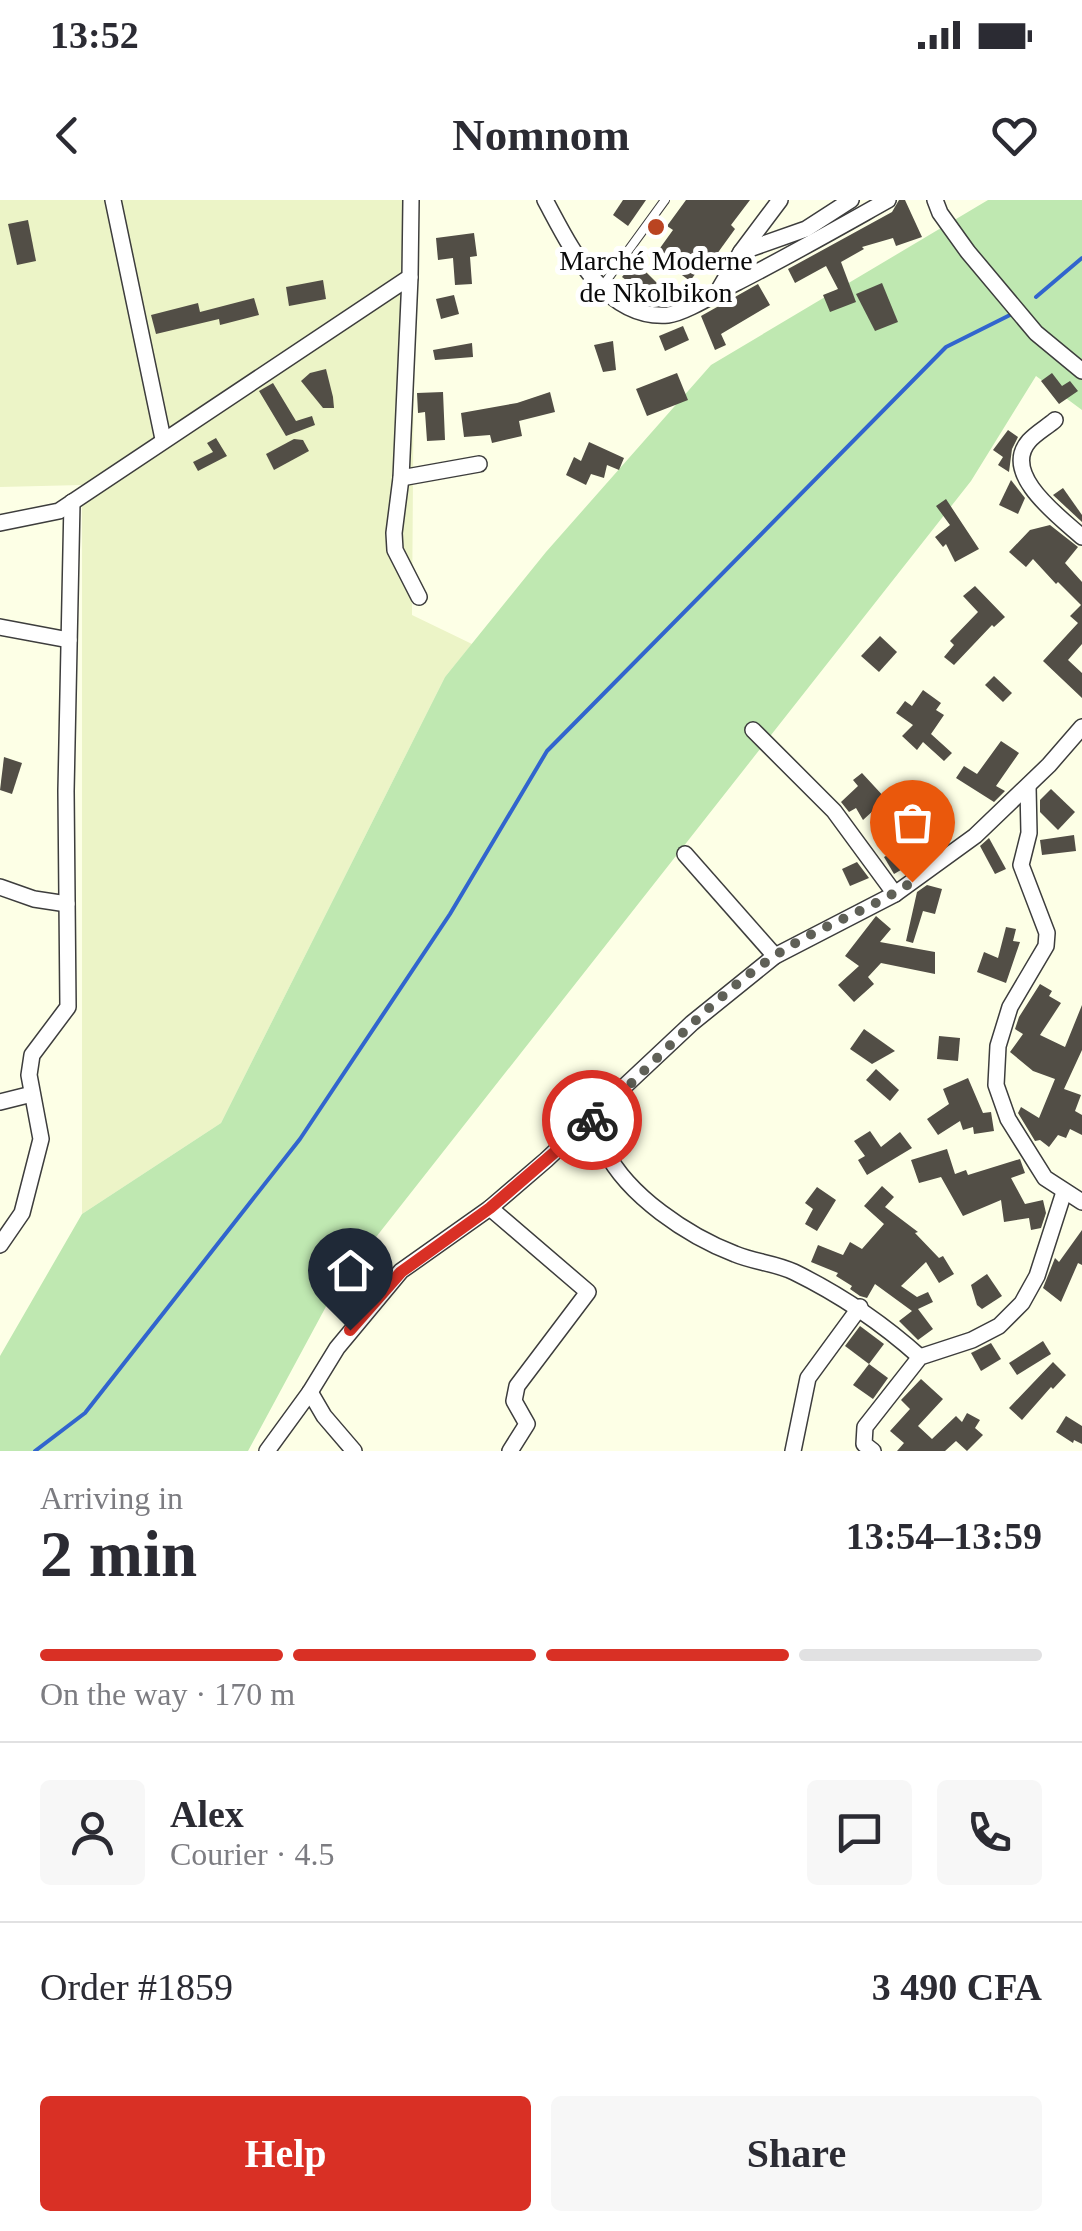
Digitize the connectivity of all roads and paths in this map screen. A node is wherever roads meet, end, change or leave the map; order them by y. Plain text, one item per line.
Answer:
1 (113, 200) edge
2 (411, 200) edge
3 (544, 200) edge
4 (666, 200) edge
5 (780, 200) edge
6 (851, 200) edge
7 (888, 200) edge
8 (935, 200) edge
9 (741, 252) junction
10 (410, 277) junction
11 (601, 288) junction
12 (718, 292) junction
13 (1082, 371) edge
14 (1054, 420) dead end
15 (162, 439) junction
16 (479, 464) dead end
17 (401, 478) junction
18 (72, 502) junction
19 (0, 523) edge
20 (1082, 537) edge
21 (419, 598) dead end
22 (0, 626) edge
23 (68, 640) junction
24 (1082, 727) edge
25 (753, 730) dead end
26 (1028, 787) junction
27 (685, 854) dead end
28 (0, 887) edge
29 (896, 894) junction
30 (67, 904) junction
31 (775, 956) junction
32 (32, 1094) junction
33 (0, 1102) edge
34 (601, 1112) junction
35 (1064, 1192) junction
36 (1082, 1202) edge
37 (490, 1208) junction
38 (0, 1245) edge
39 (860, 1307) junction
40 (920, 1357) junction
41 (310, 1392) junction
42 (268, 1451) edge
43 (354, 1451) edge
44 (510, 1451) edge
45 (793, 1451) edge
46 (873, 1451) edge

1 - 15 street
2 - 10 street
3 - 11 street
4 - 11 lane
5 - 9 street
6 - 9 street
7 - 12 street
8 - 13 street
9 - 12 street
10 - 15 street
10 - 17 street
11 - 12 street
14 - 20 street
15 - 18 street
16 - 17 street
17 - 21 street
18 - 19 street
18 - 23 street
22 - 23 street
23 - 30 street
24 - 26 street
25 - 29 street
26 - 29 street
26 - 35 street
27 - 31 street
28 - 30 street
29 - 31 street
30 - 32 street
31 - 34 street
32 - 33 street
32 - 38 street
34 - 37 street
34 - 39 street
35 - 36 street
35 - 40 street
37 - 41 street
37 - 44 street
39 - 40 street
39 - 45 street
40 - 46 street
41 - 42 street
41 - 43 street

